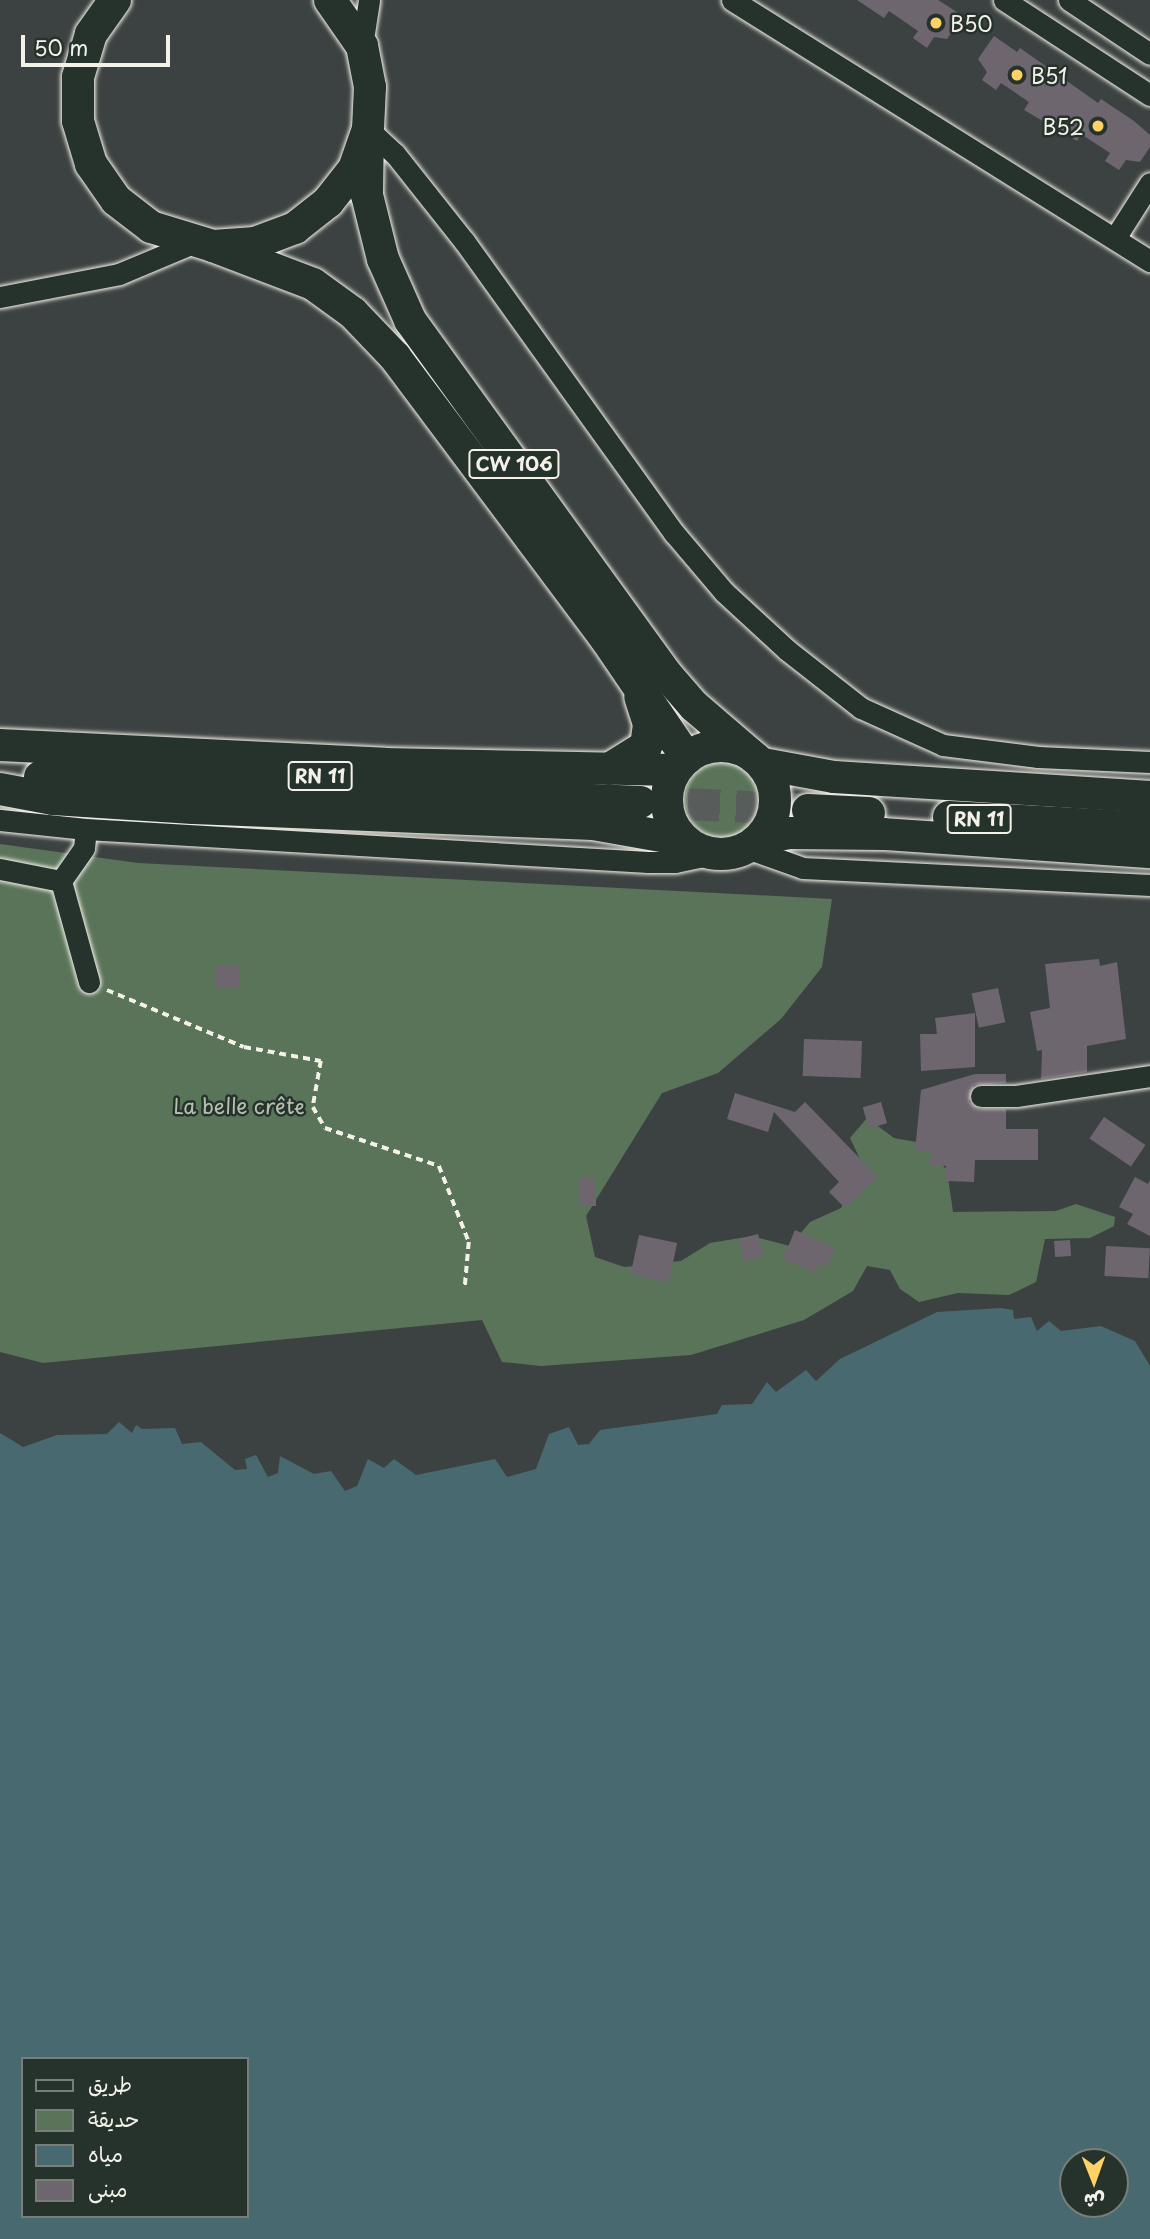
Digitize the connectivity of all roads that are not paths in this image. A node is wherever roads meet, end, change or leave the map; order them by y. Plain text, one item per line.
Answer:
1 (88, 0) edge
2 (115, 0) edge
3 (330, 0) edge
4 (369, 0) edge
5 (732, 0) edge
6 (1004, 0) edge
7 (1069, 0) edge
8 (91, 34) junction
9 (362, 46) junction
10 (1150, 54) edge
11 (1150, 95) edge
12 (368, 129) junction
13 (1150, 183) edge
14 (1115, 238) junction
15 (203, 244) junction
16 (1150, 261) edge
17 (0, 297) edge
18 (632, 676) junction
19 (0, 745) edge
20 (0, 759) edge
21 (756, 759) junction
22 (1150, 762) edge
23 (681, 764) junction
24 (608, 770) junction
25 (0, 774) edge
26 (0, 789) edge
27 (1150, 797) edge
28 (1150, 817) edge
29 (0, 820) edge
30 (1150, 828) edge
31 (86, 829) junction
32 (684, 840) junction
33 (754, 843) junction
34 (1150, 852) edge
35 (714, 854) junction
36 (0, 869) edge
37 (61, 881) junction
38 (1150, 885) edge
39 (89, 982) road end
40 (1150, 1076) edge
41 (981, 1096) dead end

1 - 8 highway
2 - 8 highway
3 - 9 highway
4 - 9 street
5 - 14 street
6 - 11 street
7 - 10 street
8 - 15 highway
9 - 12 highway
12 - 15 highway
12 - 21 highway, CW 106
12 - 22 street
13 - 14 street
14 - 16 street
15 - 17 street
15 - 18 highway, CW 106
18 - 23 highway, CW 106
18 - 24 highway
19 - 24 highway
20 - 25 highway, RN 11
21 - 23 highway
21 - 27 highway
21 - 33 highway
23 - 24 highway
23 - 32 highway
26 - 32 highway
28 - 30 highway, RN 11
29 - 31 street
31 - 35 street
31 - 37 street
32 - 35 highway
33 - 34 highway
33 - 35 highway
33 - 38 street
36 - 37 street
37 - 39 street
40 - 41 street

